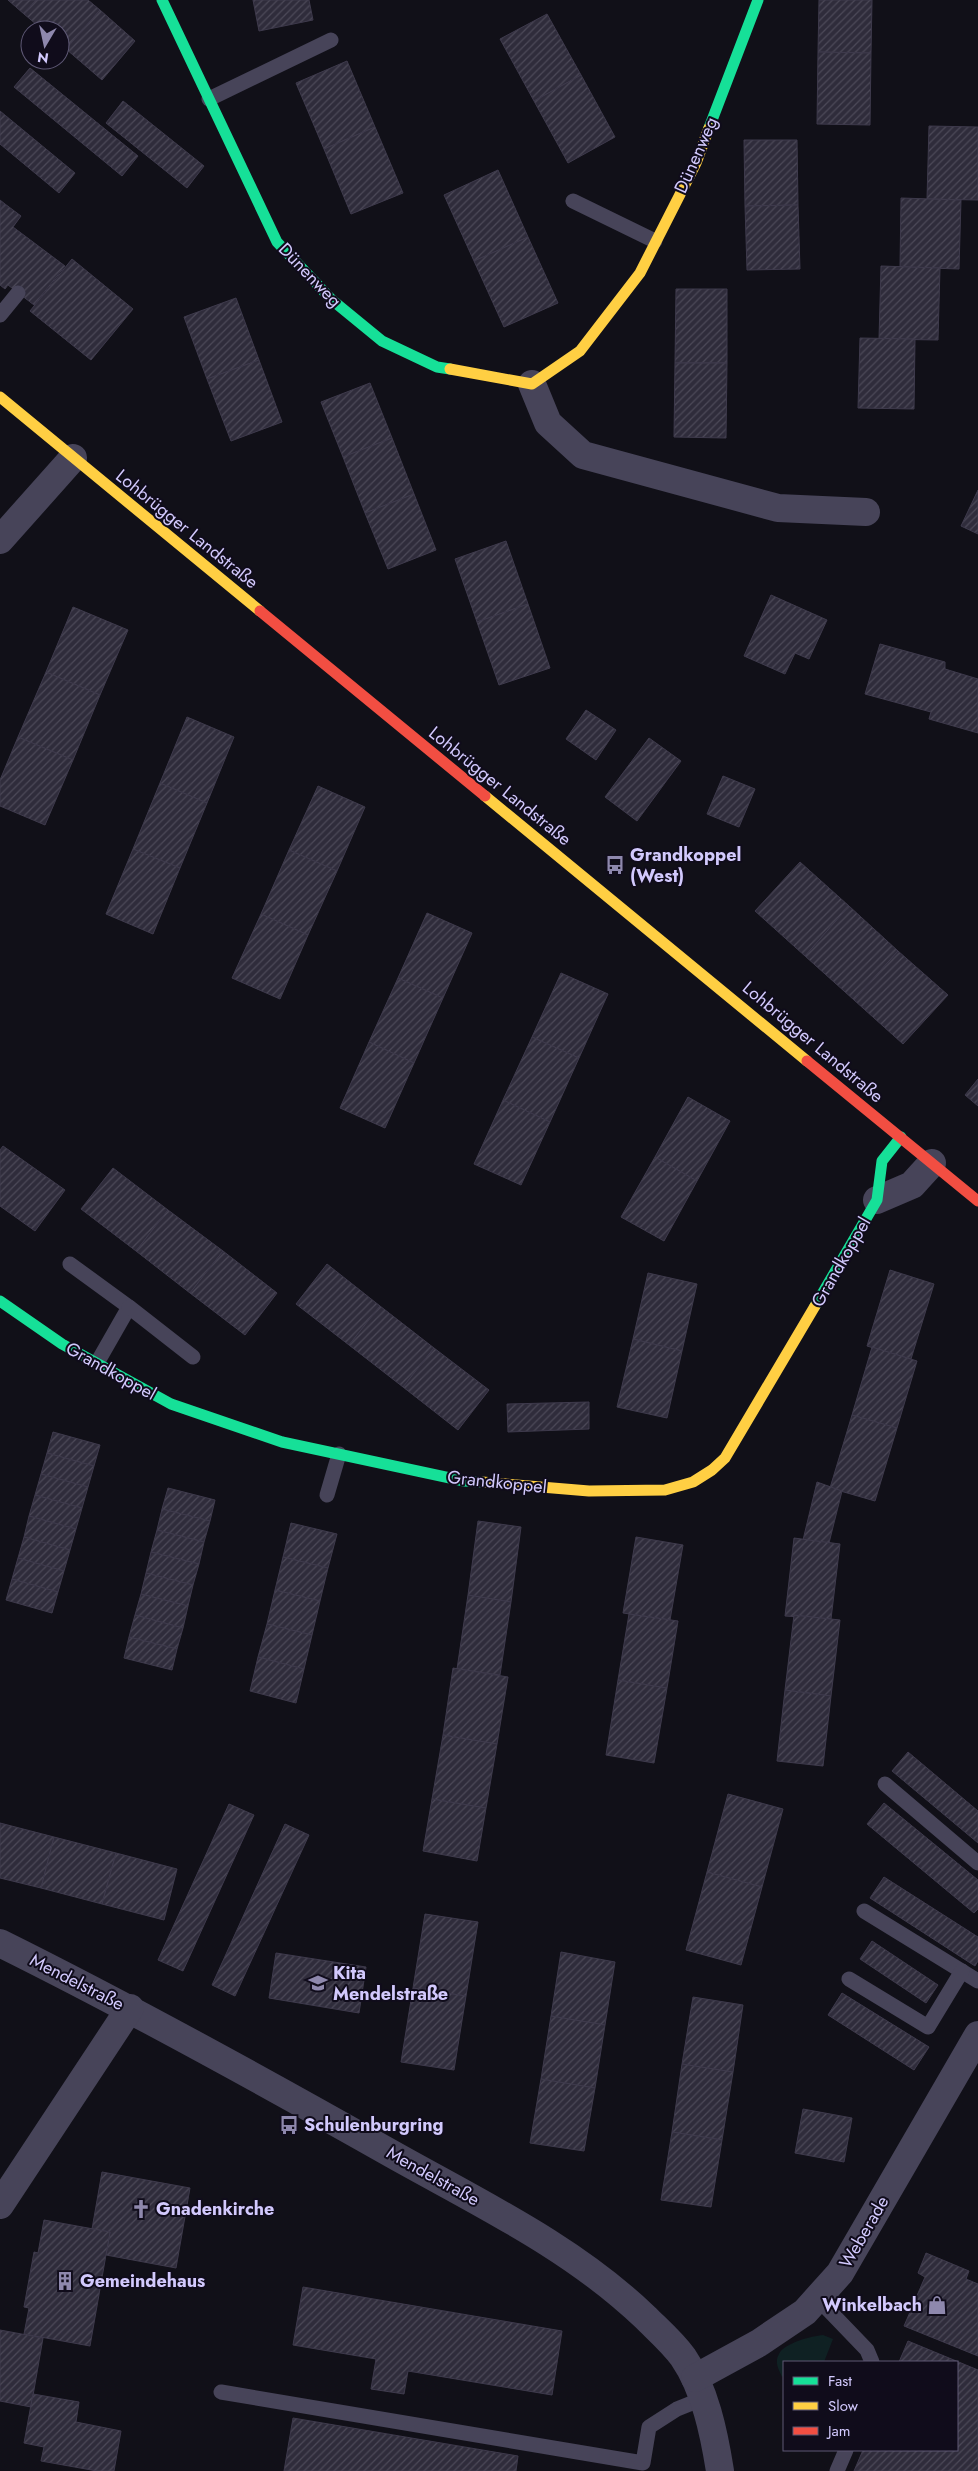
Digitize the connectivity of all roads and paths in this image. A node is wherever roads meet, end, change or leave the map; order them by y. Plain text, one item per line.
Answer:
1 (162, 0) edge
2 (758, 0) edge
3 (331, 40) dead end
4 (209, 99) junction
5 (573, 201) dead end
6 (654, 241) junction
7 (18, 293) dead end
8 (0, 315) edge
9 (532, 384) junction
10 (0, 397) edge
11 (73, 458) junction
12 (866, 512) dead end
13 (0, 540) edge
14 (901, 1137) junction
15 (932, 1163) junction
16 (877, 1200) junction
17 (978, 1201) edge
18 (70, 1264) dead end
19 (0, 1301) edge
20 (129, 1307) junction
21 (193, 1357) dead end
22 (97, 1363) junction
23 (339, 1454) junction
24 (327, 1495) dead end
25 (885, 1784) dead end
26 (978, 1863) edge
27 (864, 1911) dead end
28 (0, 1943) edge
29 (962, 1971) junction
30 (849, 1979) dead end
31 (978, 1981) edge
32 (130, 2008) junction
33 (978, 2035) edge
34 (0, 2205) edge
35 (817, 2298) junction
36 (872, 2361) edge
37 (698, 2389) junction
38 (221, 2392) dead end
39 (846, 2451) edge
40 (720, 2471) edge
41 (838, 2471) edge

1 - 4 street, Dünenweg
2 - 6 street, Dünenweg
3 - 4 lane
4 - 9 street, Dünenweg
5 - 6 lane
6 - 9 street, Dünenweg
7 - 8 lane
9 - 12 street
10 - 11 street, Lohbrügger Landstraße
11 - 13 street
11 - 14 street, Lohbrügger Landstraße
14 - 15 street, Lohbrügger Landstraße
14 - 16 street, Grandkoppel
15 - 16 street, Grandkoppel
15 - 17 street, Lohbrügger Landstraße
16 - 23 street, Grandkoppel
18 - 20 lane
19 - 22 street, Grandkoppel
20 - 21 lane
20 - 22 lane
22 - 23 street, Grandkoppel
23 - 24 lane
25 - 26 lane
27 - 29 lane
28 - 32 street, Mendelstraße
29 - 30 lane
29 - 31 lane
32 - 34 street
32 - 37 street, Mendelstraße
33 - 35 street, Weberade
35 - 36 lane
35 - 37 street, Weberade
37 - 38 lane
37 - 40 street, Mendelstraße
39 - 41 lane

